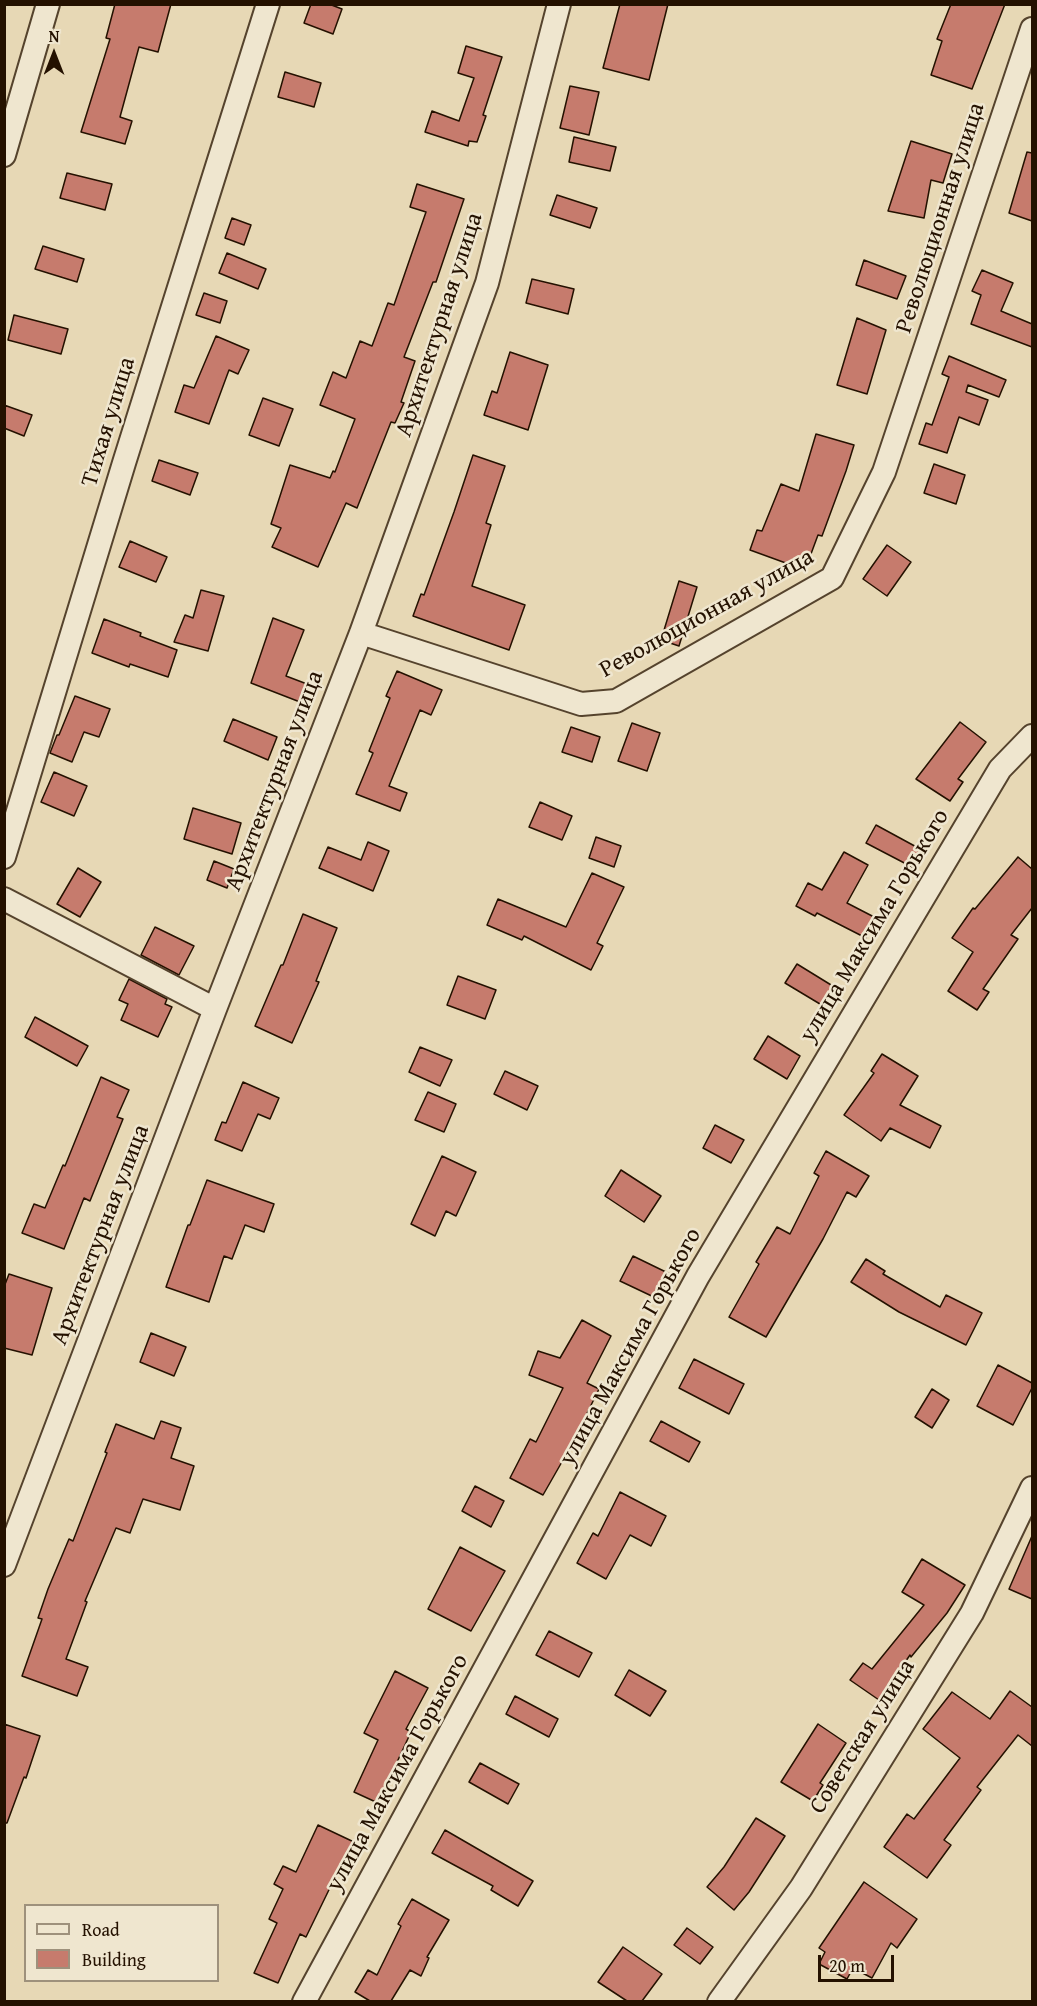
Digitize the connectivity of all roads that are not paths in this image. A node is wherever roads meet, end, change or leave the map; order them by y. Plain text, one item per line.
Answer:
1 (48, 4) edge
2 (268, 4) edge
3 (559, 4) edge
4 (1032, 29) edge
5 (4, 155) edge
6 (361, 633) junction
7 (1032, 736) edge
8 (4, 857) edge
9 (4, 899) edge
10 (215, 1009) junction
11 (1032, 1488) edge
12 (4, 1565) edge
13 (304, 2001) edge
14 (719, 2001) edge

1 - 5 street
2 - 8 street, Тихая улица
3 - 6 street, Архитектурная улица
4 - 6 street, Революционная улица
6 - 10 street, Архитектурная улица
7 - 13 street, улица Максима Горького
9 - 10 street
10 - 12 street, Архитектурная улица
11 - 14 street, Советская улица

